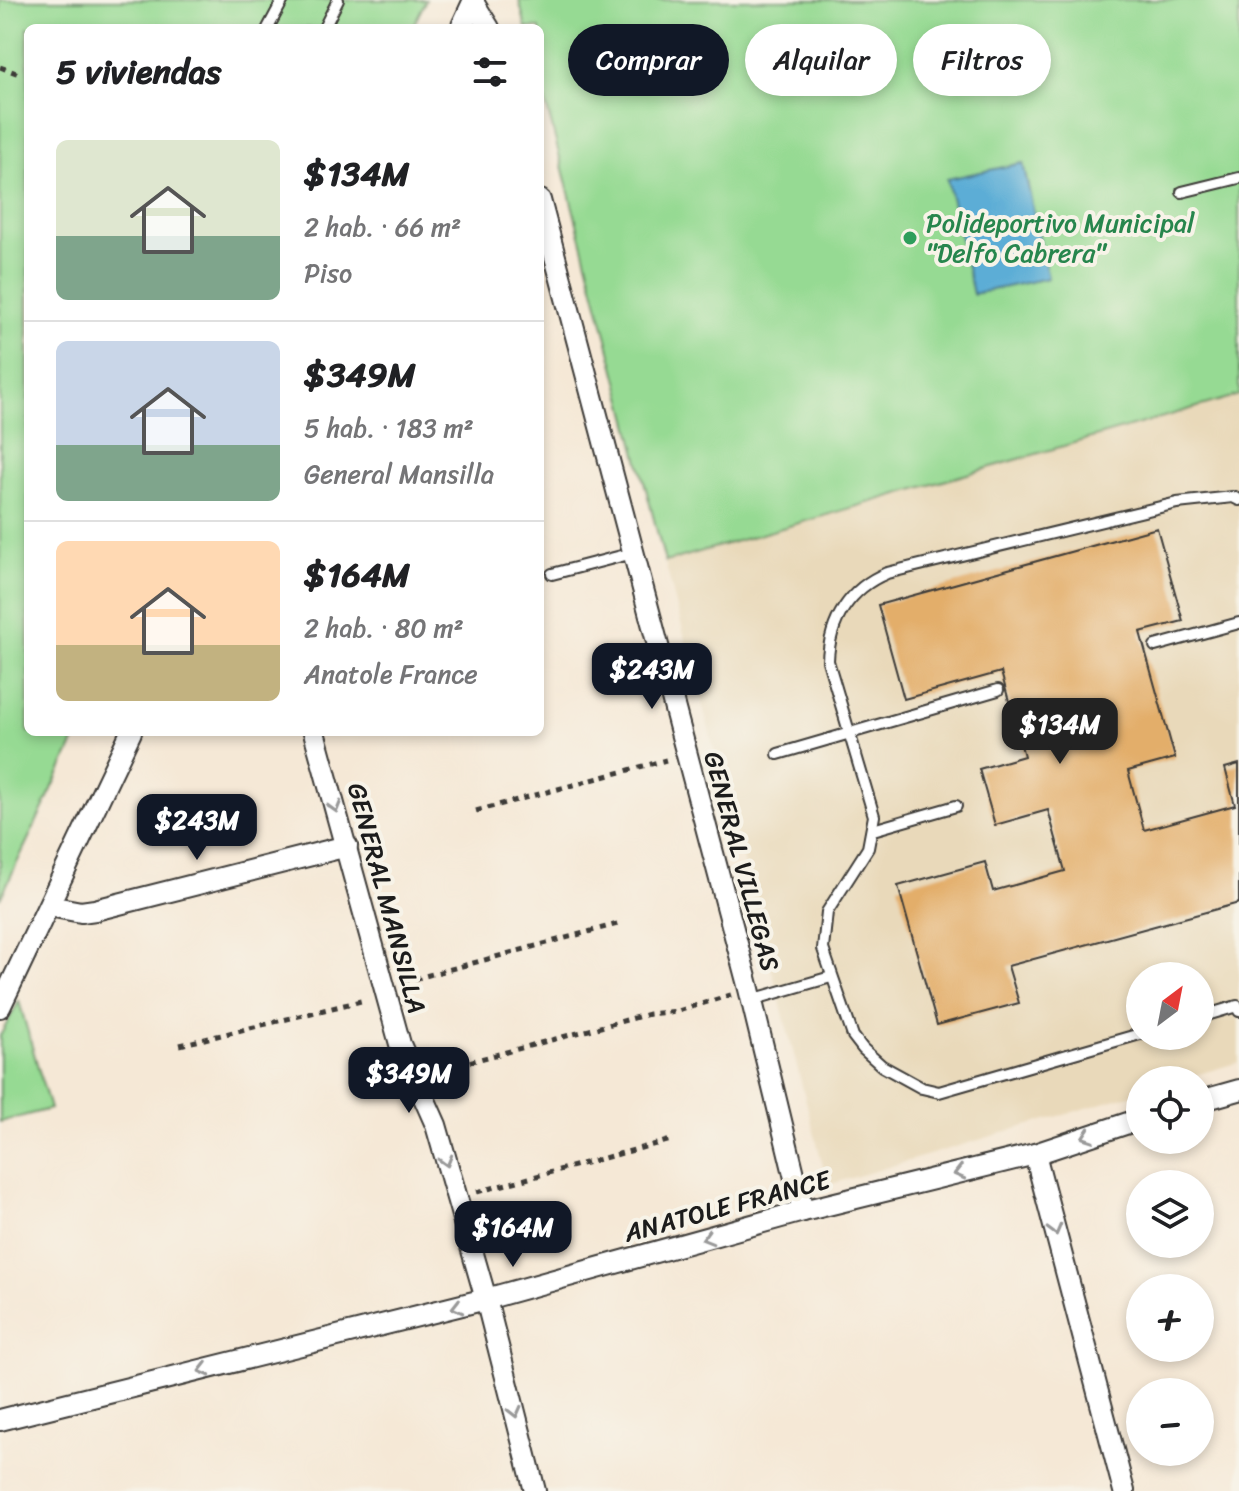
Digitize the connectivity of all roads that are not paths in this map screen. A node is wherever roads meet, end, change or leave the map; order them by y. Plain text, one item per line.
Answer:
1 (283, 0) edge
2 (338, 0) edge
3 (474, 1) edge
4 (270, 24) edge
5 (326, 24) edge
6 (463, 24) edge
7 (487, 24) edge
8 (1239, 178) edge
9 (1182, 192) dead end
10 (544, 215) edge
11 (1239, 500) edge
12 (633, 553) junction
13 (552, 574) dead end
14 (1239, 623) edge
15 (1155, 646) dead end
16 (998, 690) dead end
17 (850, 733) junction
18 (129, 736) edge
19 (315, 736) edge
20 (778, 754) dead end
21 (956, 806) dead end
22 (873, 830) junction
23 (347, 846) junction
24 (49, 906) junction
25 (831, 977) junction
26 (750, 995) junction
27 (0, 1007) edge
28 (1238, 1007) edge
29 (1214, 1013) edge
30 (1126, 1038) edge
31 (1239, 1090) edge
32 (1214, 1097) edge
33 (1126, 1124) edge
34 (1035, 1154) junction
35 (803, 1211) junction
36 (486, 1299) junction
37 (0, 1420) edge
38 (535, 1491) edge
39 (1124, 1491) edge

1 - 4 lane
2 - 5 lane
3 - 6 street
3 - 7 street
8 - 9 lane
10 - 12 street, GENERAL VILLEGAS
11 - 17 lane
12 - 13 lane
12 - 26 street, GENERAL VILLEGAS
14 - 15 lane
16 - 17 lane
17 - 20 lane
17 - 22 lane
18 - 24 street
19 -> 23 street, GENERAL MANSILLA
21 - 22 lane
22 - 25 lane
23 - 24 street
23 -> 36 street, GENERAL MANSILLA
24 - 27 street
25 - 26 lane
25 - 30 lane
26 - 35 street, GENERAL VILLEGAS
28 - 29 lane
31 - 32 street
33 -> 34 street, ANATOLE FRANCE
34 -> 35 street, ANATOLE FRANCE
34 -> 39 street
35 -> 36 street, ANATOLE FRANCE
36 -> 37 street, ANATOLE FRANCE
36 -> 38 street, GENERAL MANSILLA

